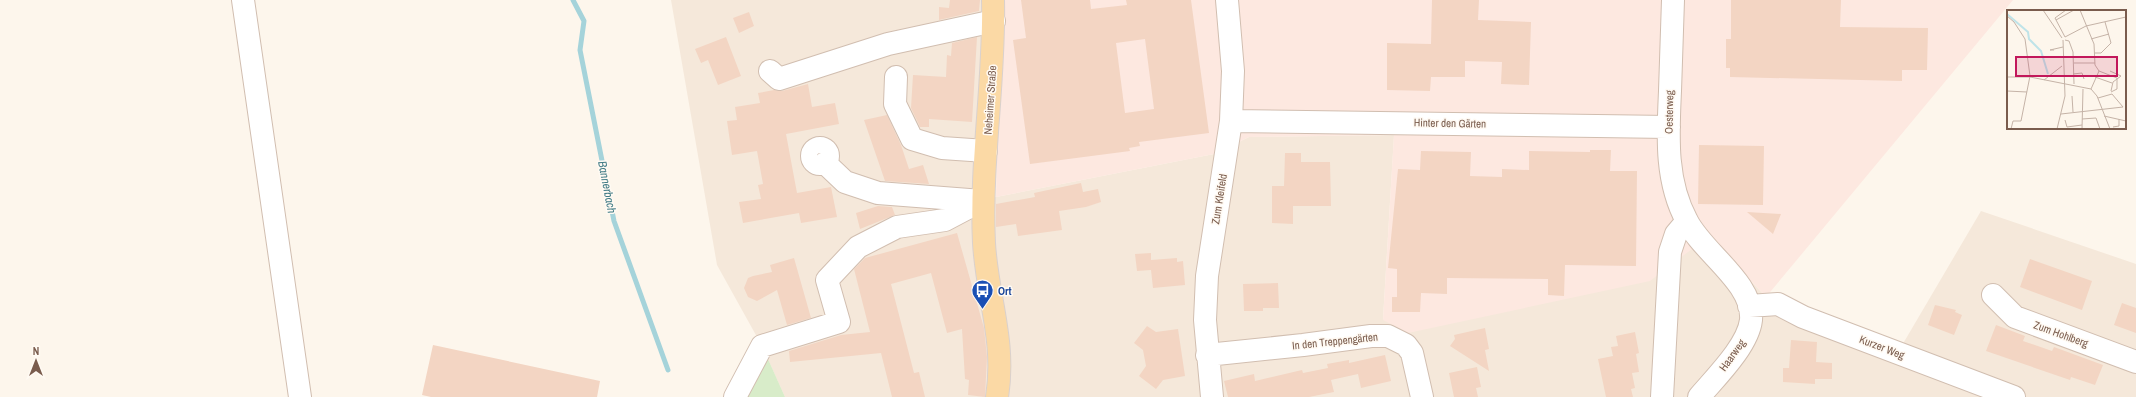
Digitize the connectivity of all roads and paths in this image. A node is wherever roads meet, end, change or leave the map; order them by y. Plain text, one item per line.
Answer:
1 (243, 0) edge
2 (1227, 0) edge
3 (1673, 0) edge
4 (993, 10) edge
5 (770, 71) dead end
6 (896, 77) dead end
7 (1231, 121) junction
8 (1669, 127) junction
9 (986, 151) junction
10 (825, 163) dead end
11 (983, 201) junction
12 (1687, 221) junction
13 (1993, 295) dead end
14 (1749, 306) junction
15 (1207, 355) junction
16 (2136, 362) edge
17 (300, 397) edge
18 (735, 397) edge
19 (997, 397) edge
20 (1212, 397) edge
21 (1422, 397) edge
22 (1662, 397) edge
23 (1698, 397) edge
24 (2014, 397) edge

1 - 17 street
2 - 7 street, Zum Kleifeld
3 - 8 street, Oesterweg
4 - 5 street
4 - 9 main road, Neheimer Straße
6 - 9 street
7 - 8 street, Hinter den Gärten
7 - 15 street, Zum Kleifeld
8 - 12 street, Oesterweg
9 - 11 main road, Neheimer Straße
10 - 11 street
11 - 18 street
11 - 19 main road, Neheimer Straße
12 - 14 street, Oesterweg
12 - 22 street
13 - 16 street, Zum Hohlberg
14 - 23 street, Haarweg
14 - 24 street, Kurzer Weg
15 - 20 street, Zum Kleifeld
15 - 21 street, In den Treppengärten

